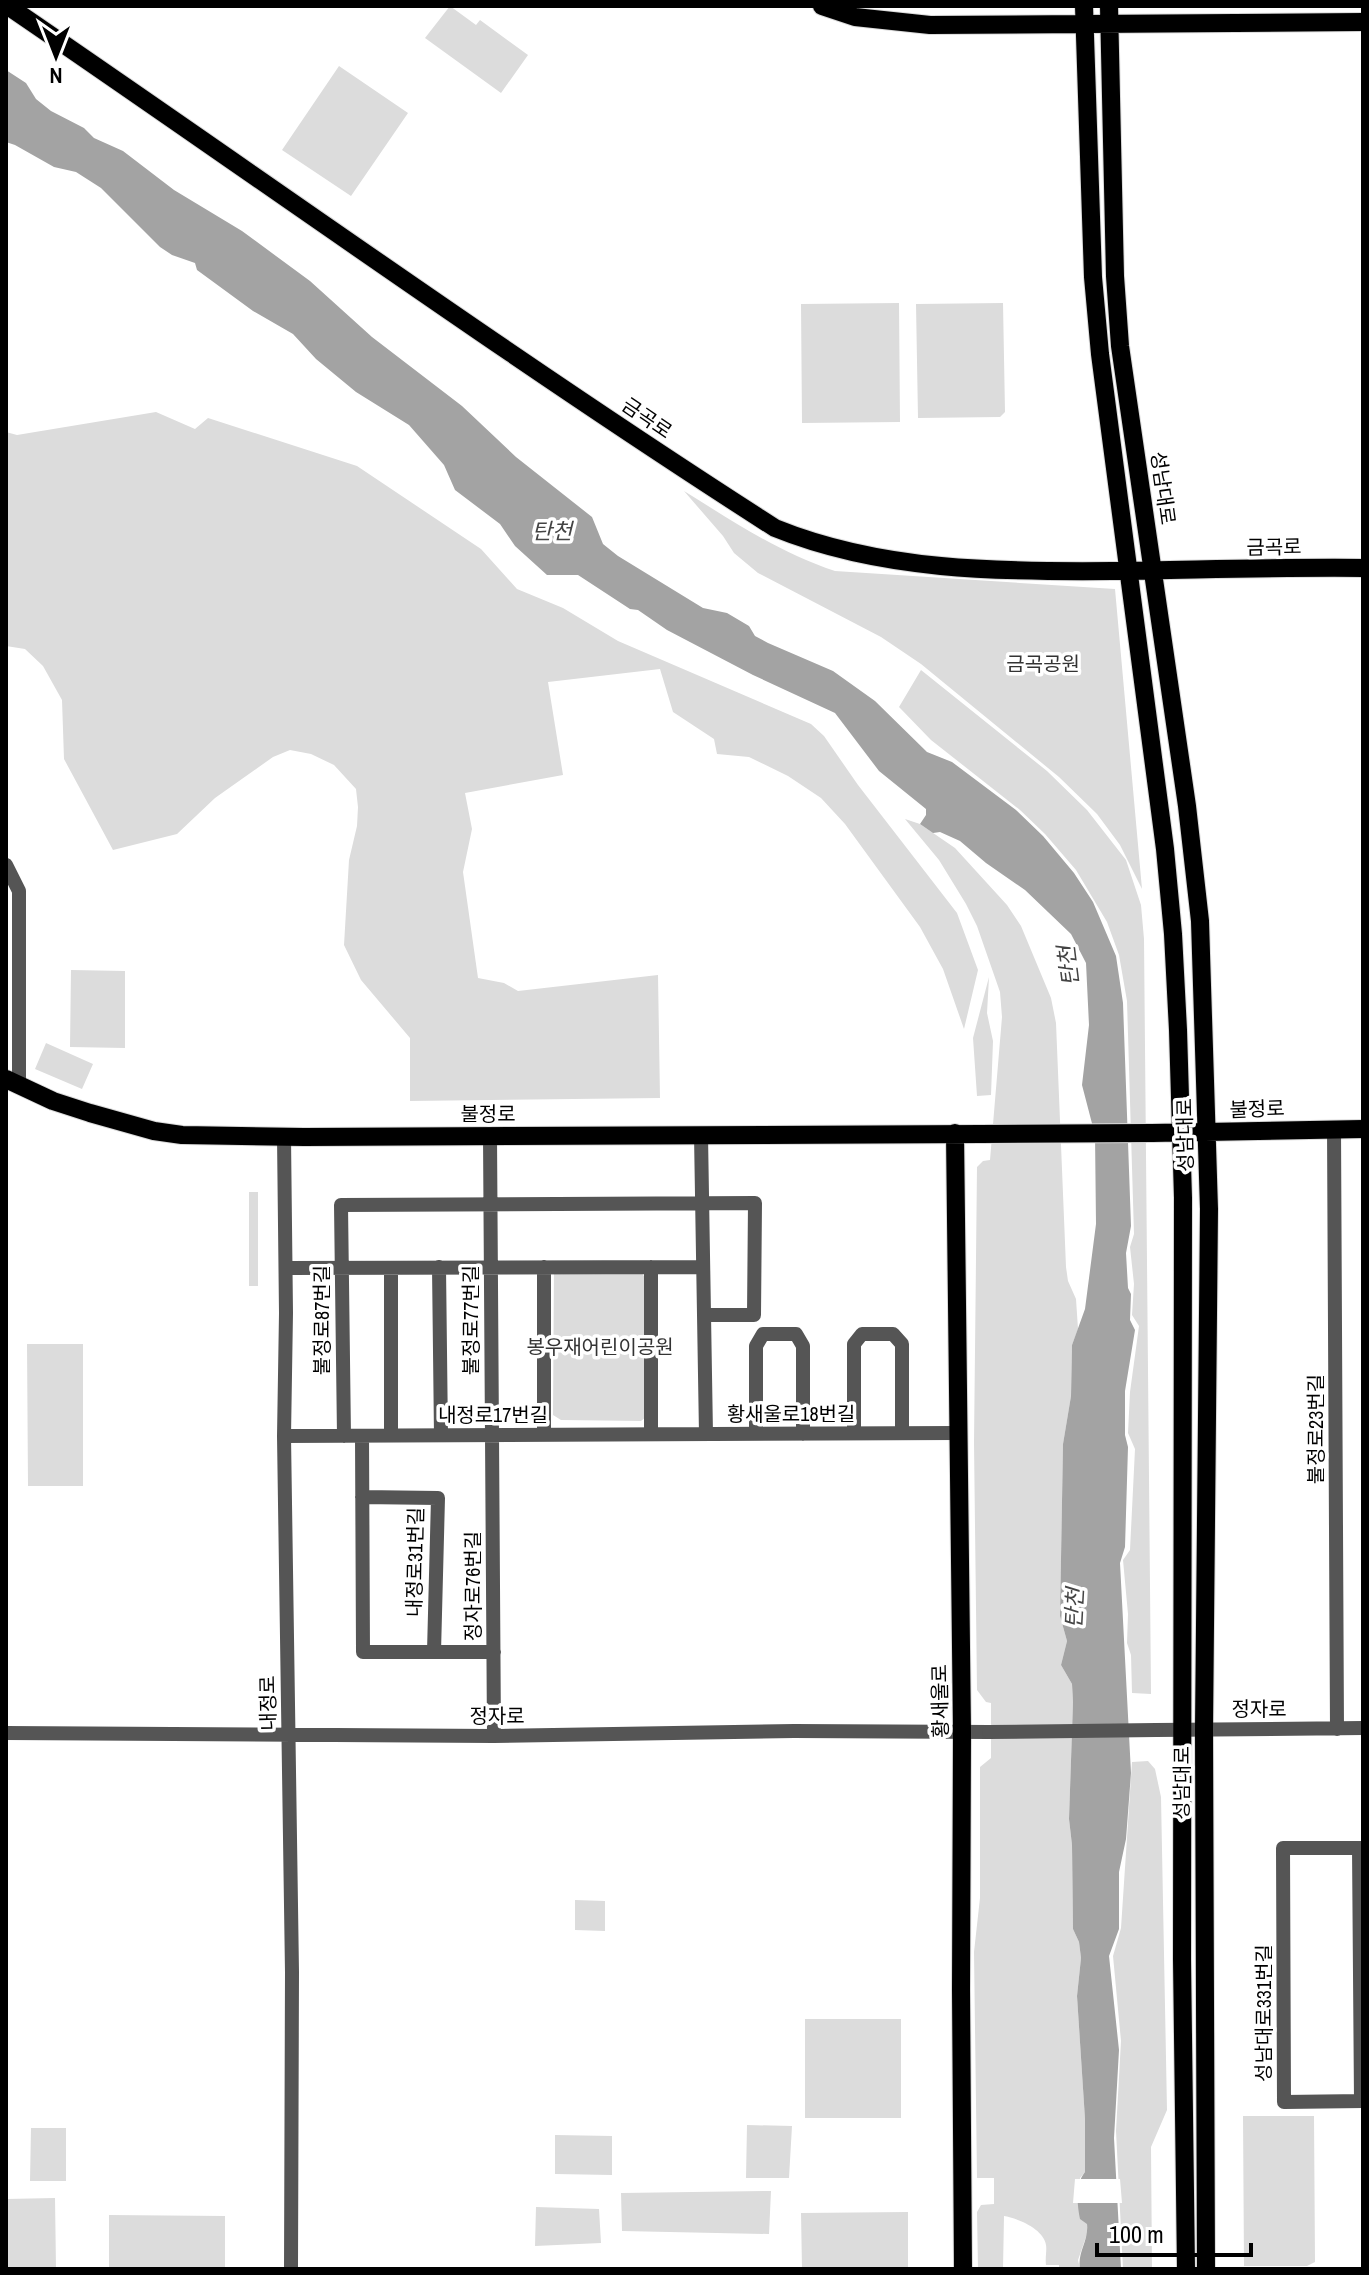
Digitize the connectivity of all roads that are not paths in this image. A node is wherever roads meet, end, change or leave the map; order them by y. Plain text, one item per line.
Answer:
1 (8, 6) edge
2 (822, 6) edge
3 (1084, 14) edge
4 (1109, 15) edge
5 (1363, 22) edge
6 (1363, 568) edge
7 (1129, 570) junction
8 (1153, 570) junction
9 (6, 865) edge
10 (13, 1082) edge
11 (1334, 1128) junction
12 (1363, 1129) edge
13 (1181, 1132) junction
14 (1206, 1132) junction
15 (955, 1133) junction
16 (701, 1135) junction
17 (490, 1136) junction
18 (284, 1137) junction
19 (702, 1203) junction
20 (490, 1204) junction
21 (439, 1267) junction
22 (544, 1267) junction
23 (651, 1267) junction
24 (703, 1267) junction
25 (286, 1268) junction
26 (342, 1268) junction
27 (391, 1268) junction
28 (491, 1268) junction
29 (704, 1315) junction
30 (854, 1433) junction
31 (902, 1433) junction
32 (957, 1433) junction
33 (625, 1434) joint
34 (651, 1434) junction
35 (706, 1434) junction
36 (756, 1434) junction
37 (803, 1434) junction
38 (391, 1435) junction
39 (441, 1435) junction
40 (492, 1435) junction
41 (544, 1435) junction
42 (284, 1436) junction
43 (344, 1436) junction
44 (362, 1436) junction
45 (362, 1497) junction
46 (434, 1652) junction
47 (494, 1652) junction
48 (1363, 1728) edge
49 (1337, 1729) junction
50 (1181, 1730) junction
51 (1204, 1730) junction
52 (962, 1732) junction
53 (6, 1733) edge
54 (288, 1733) junction
55 (494, 1736) junction
56 (1361, 1848) edge
57 (1362, 2101) edge
58 (291, 2269) edge
59 (963, 2269) edge
60 (1186, 2269) edge
61 (1206, 2269) edge

1 - 7 main road, 금곡로
2 - 3 main road
3 - 4 main road
3 - 7 main road, 성남대로
4 - 5 main road
4 - 8 main road, 성남대로
6 - 8 main road, 금곡로
7 - 8 main road, 금곡로
7 - 13 main road, 성남대로
8 - 14 main road, 성남대로
9 - 10 street
10 - 18 main road, 불정로
11 - 12 main road, 불정로
11 - 14 main road, 불정로
11 - 49 street, 불정로23번길
13 - 14 main road, 불정로
13 - 15 main road, 불정로, bridge
13 - 50 main road, 성남대로
14 - 51 main road, 성남대로
15 - 16 main road, 불정로
15 - 32 main road, 황새울로
16 - 17 main road, 불정로
16 - 19 street
17 - 18 main road, 불정로
17 - 20 street, 불정로77번길
18 - 25 street, 내정로
19 - 20 street
19 - 24 street
19 - 29 street
20 - 26 street, 불정로87번길
20 - 28 street, 불정로77번길
21 - 27 street
21 - 28 street
21 - 39 street
22 - 23 street
22 - 28 street
22 - 41 street
23 - 24 street
23 - 34 street
24 - 29 street
25 - 26 street
25 - 42 street, 내정로
26 - 27 street
26 - 43 street, 불정로87번길
27 - 38 street
28 - 40 street, 불정로77번길
29 - 35 street
30 - 31 street, 황새울로18번길
30 - 31 street
30 - 37 street, 황새울로18번길
31 - 32 street, 황새울로18번길
32 - 52 main road, 황새울로
33 - 34 street, 황새울로18번길
33 - 41 street, 내정로17번길
34 - 35 street, 황새울로18번길
35 - 36 street, 황새울로18번길
36 - 37 street, 황새울로18번길
36 - 37 street
38 - 39 street, 내정로17번길
38 - 44 street, 내정로17번길
39 - 40 street, 내정로17번길
40 - 41 street, 내정로17번길
40 - 47 street, 정자로76번길
42 - 43 street, 내정로17번길
42 - 54 street, 내정로
43 - 44 street, 내정로17번길
44 - 45 street
45 - 46 street
45 - 46 street, 내정로31번길
46 - 47 street
47 - 55 street, 정자로76번길
48 - 49 street, 정자로
49 - 51 street, 정자로
50 - 51 street, 정자로
50 - 52 street, 정자로, bridge
50 - 60 main road, 성남대로
51 - 61 main road, 성남대로
52 - 55 street, 정자로
52 - 59 main road, 황새울로
53 - 54 street, 정자로
54 - 55 street, 정자로
54 - 58 street, 내정로
56 - 57 street, 성남대로331번길
56 - 57 street, 성남대로331번길

